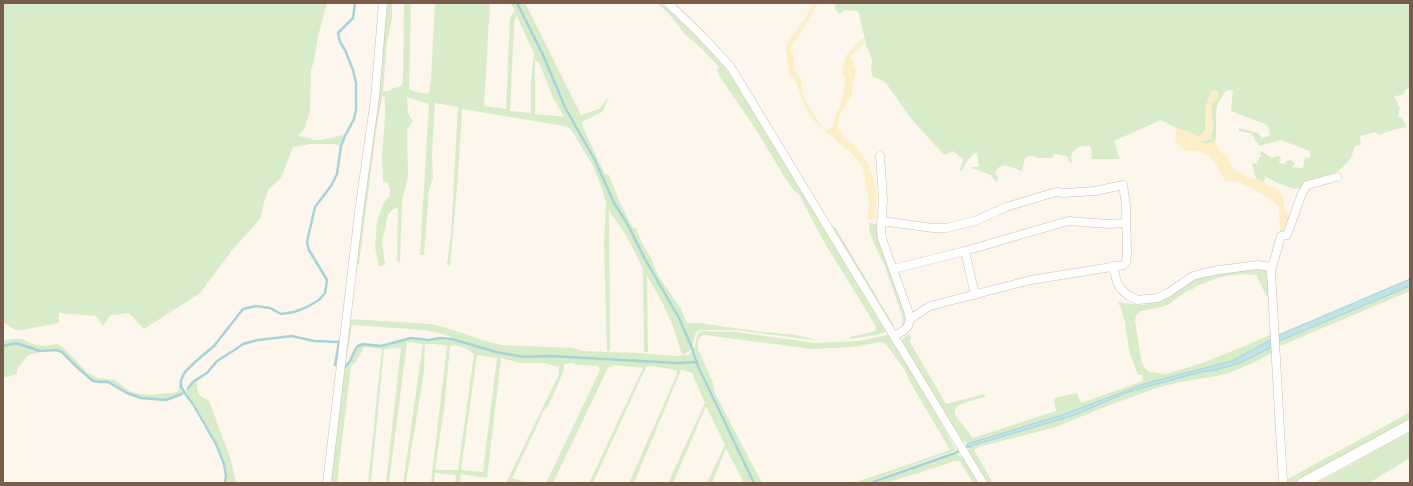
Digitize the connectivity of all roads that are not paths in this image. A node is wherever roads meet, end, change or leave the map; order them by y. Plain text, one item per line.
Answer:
1 (383, 3) edge
2 (668, 3) edge
3 (880, 156) dead end
4 (1337, 177) dead end
5 (881, 221) junction
6 (1126, 223) junction
7 (965, 251) junction
8 (1113, 266) junction
9 (1272, 267) junction
10 (893, 269) junction
11 (975, 295) junction
12 (910, 319) junction
13 (894, 336) junction
14 (1410, 425) edge
15 (327, 483) edge
16 (983, 483) edge
17 (1283, 483) edge
18 (1303, 483) edge

1 - 15 street
2 - 13 street
3 - 5 street
4 - 9 street
5 - 6 street
5 - 10 street
6 - 7 street
6 - 8 street
7 - 10 street
7 - 11 street
8 - 9 street
8 - 11 street
9 - 17 street
10 - 12 street
11 - 12 street
12 - 13 street
13 - 16 street
14 - 18 street

